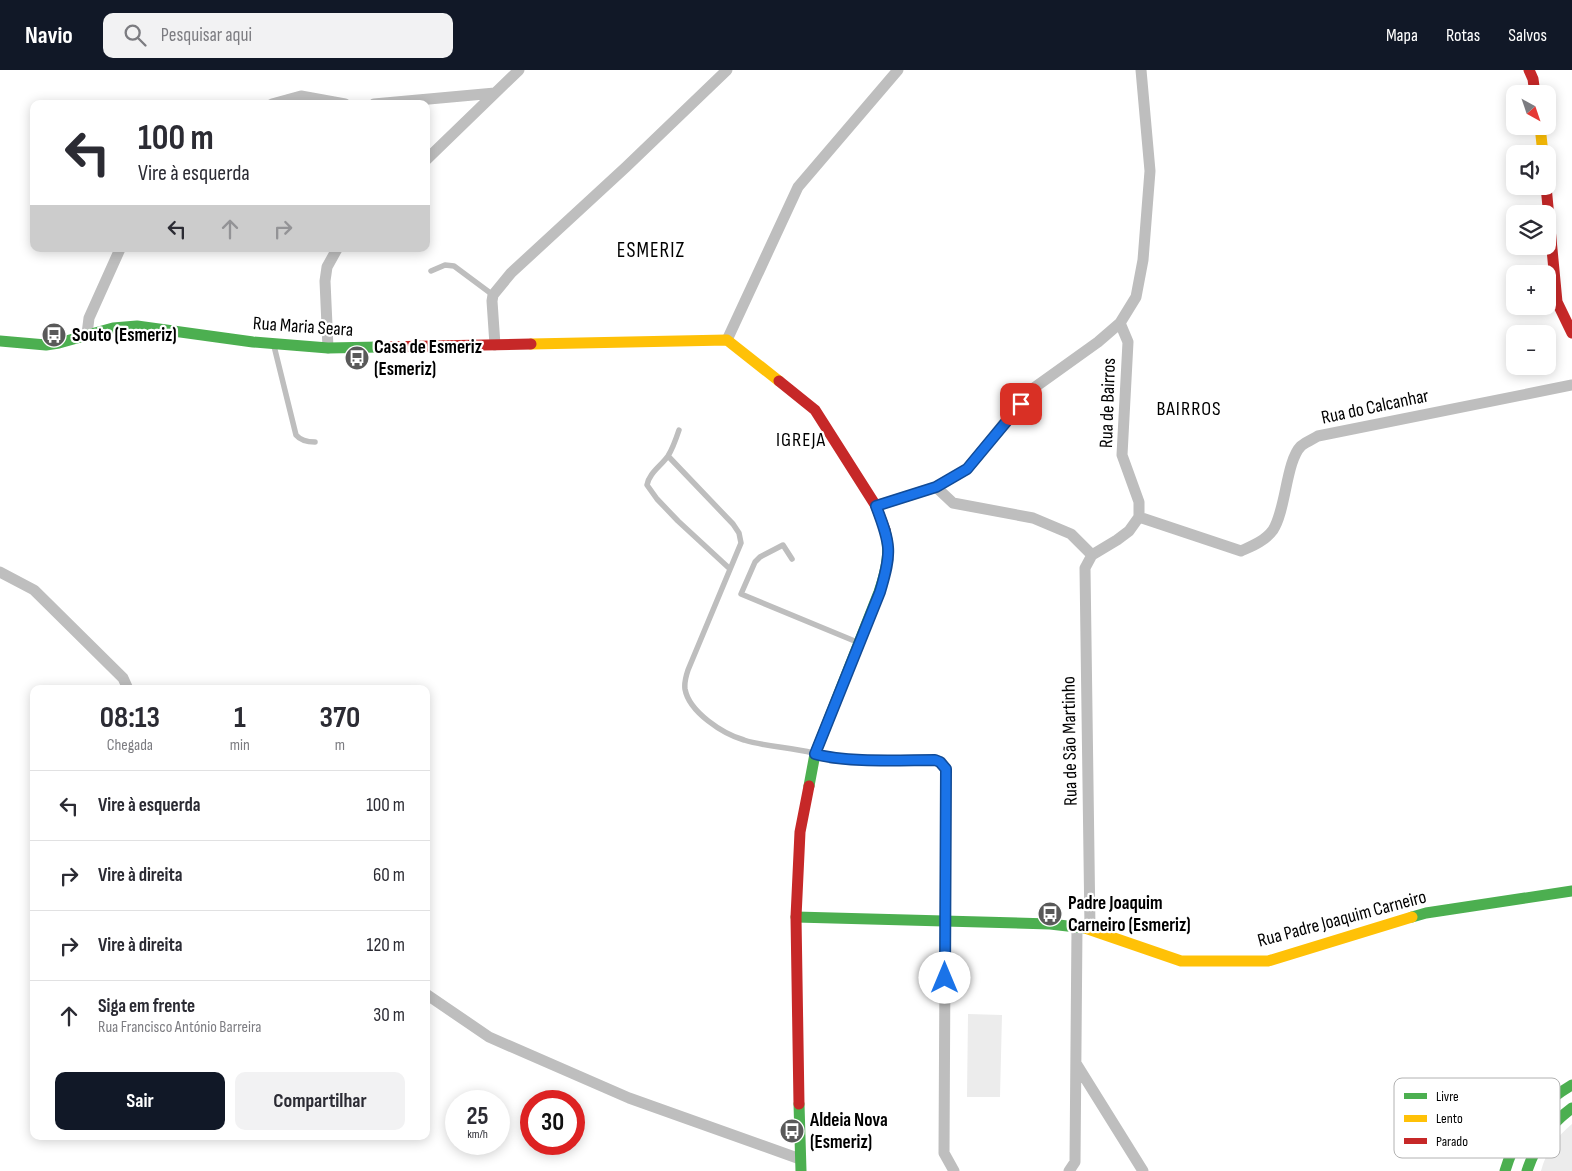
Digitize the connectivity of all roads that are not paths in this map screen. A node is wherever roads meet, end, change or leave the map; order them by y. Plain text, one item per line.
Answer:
1 (519, 70) edge
2 (727, 70) edge
3 (898, 70) edge
4 (1141, 70) edge
5 (1529, 70) edge
6 (1534, 85) edge
7 (495, 93) junction
8 (286, 100) edge
9 (323, 100) edge
10 (418, 100) edge
11 (430, 156) edge
12 (1547, 195) edge
13 (119, 252) edge
14 (336, 252) edge
15 (431, 271) dead end
16 (493, 295) junction
17 (1120, 323) junction
18 (1572, 333) edge
19 (87, 334) junction
20 (727, 340) junction
21 (0, 341) edge
22 (274, 344) junction
23 (494, 345) junction
24 (328, 348) junction
25 (1572, 385) edge
26 (680, 430) dead end
27 (316, 442) dead end
28 (668, 456) junction
29 (936, 487) junction
30 (876, 506) junction
31 (1139, 517) junction
32 (1092, 555) junction
33 (792, 559) dead end
34 (730, 569) junction
35 (0, 572) edge
36 (859, 643) junction
37 (126, 685) edge
38 (815, 754) junction
39 (1572, 892) edge
40 (796, 917) junction
41 (945, 921) junction
42 (1077, 927) junction
43 (1090, 928) junction
44 (430, 997) edge
45 (1077, 1065) junction
46 (1572, 1085) edge
47 (1560, 1092) edge
48 (1572, 1108) edge
49 (1560, 1117) edge
50 (1510, 1158) edge
51 (1532, 1158) edge
52 (800, 1159) junction
53 (801, 1171) edge
54 (954, 1171) edge
55 (1070, 1171) edge
56 (1143, 1171) edge
57 (1505, 1171) edge
58 (1527, 1171) edge

1 - 7 street
2 - 16 street
3 - 20 street
4 - 17 street
5 - 6 main road
7 - 10 street
7 - 11 street
8 - 9 street
12 - 18 main road
13 - 19 street
14 - 24 street
15 - 16 lane
16 - 23 street
17 - 29 street
17 - 31 street, Rua de Bairros
19 - 21 main road, Rua Maria Seara
19 - 22 main road, Rua Maria Seara
20 - 23 main road, Rua Maria Seara
20 - 30 main road
22 - 24 main road, Rua Maria Seara
22 - 27 lane
23 - 24 main road, Rua Maria Seara
25 - 31 street, Rua do Calcanhar
26 - 28 lane
28 - 34 lane
28 - 34 lane
29 - 30 street
29 - 32 street
30 - 36 main road
31 - 32 street
32 - 43 street, Rua de São Martinho
33 - 36 lane
34 - 38 lane
35 - 37 street
36 - 38 main road
38 - 40 main road
38 - 41 street
39 - 43 main road, Rua Padre Joaquim Carneiro
40 - 41 main road, Rua Padre Joaquim Carneiro
40 - 52 main road
41 - 42 main road, Rua Padre Joaquim Carneiro
41 - 54 street
42 - 43 main road, Rua Padre Joaquim Carneiro
42 - 45 street
44 - 52 street
45 - 55 street
45 - 56 street
46 - 47 main road
48 - 49 main road
50 - 57 main road
51 - 58 main road
52 - 53 main road

